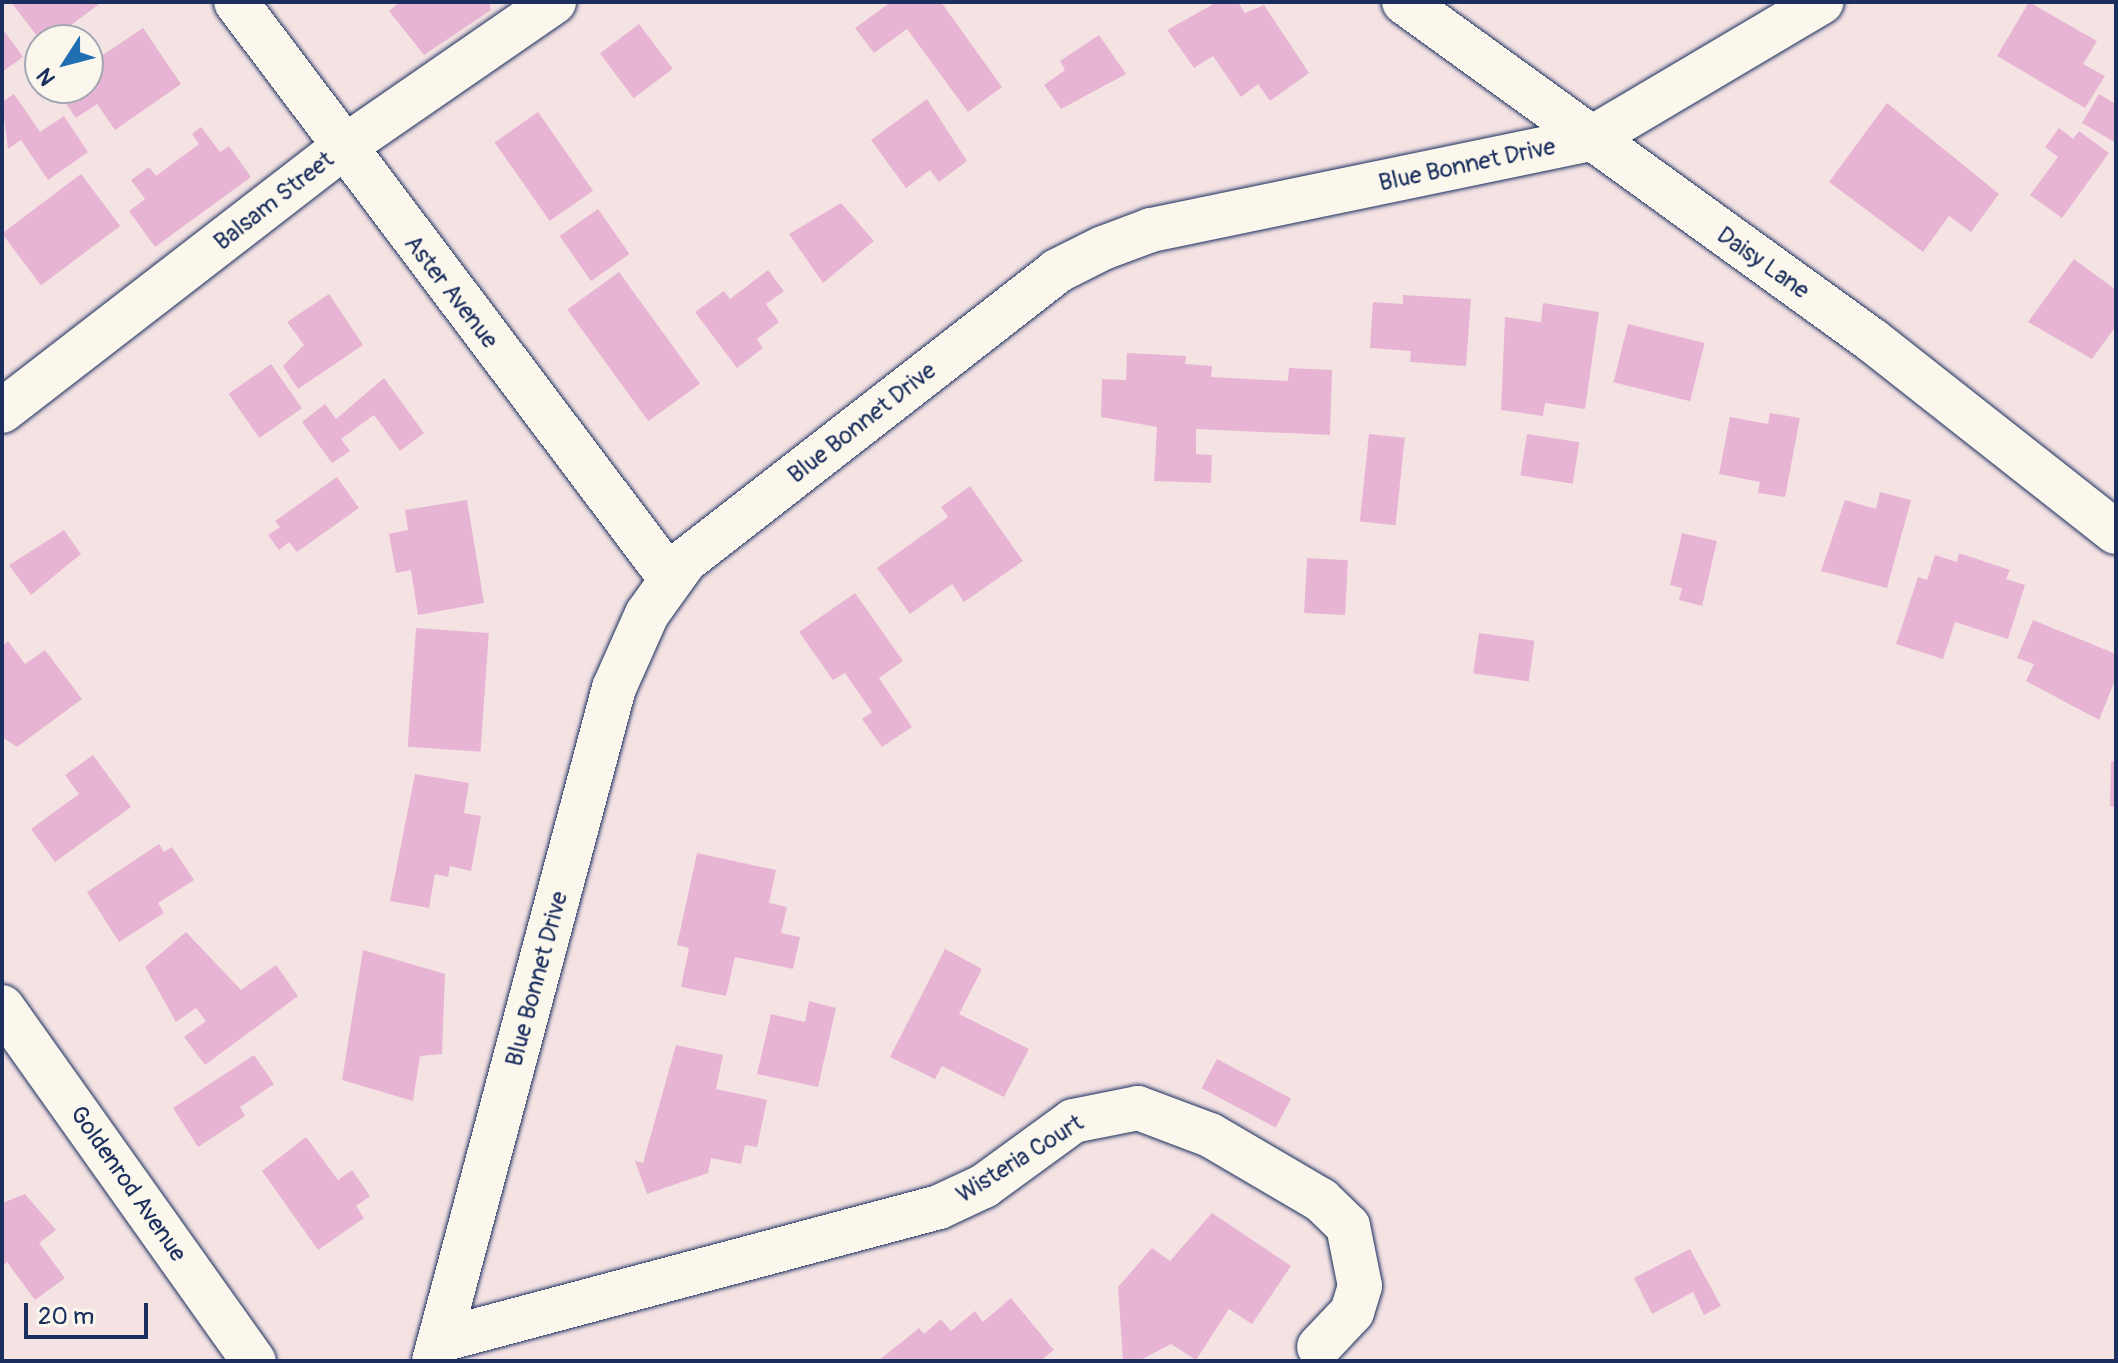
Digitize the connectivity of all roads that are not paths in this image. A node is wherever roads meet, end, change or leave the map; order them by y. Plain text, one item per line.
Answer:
1 (236, 2) edge
2 (554, 2) edge
3 (1404, 2) edge
4 (1822, 2) edge
5 (1590, 139) junction
6 (341, 149) junction
7 (2, 411) edge
8 (2116, 532) edge
9 (671, 579) junction
10 (2, 1007) edge
11 (1319, 1347) dead end
12 (437, 1350) edge
13 (254, 1361) edge

1 - 6 street, Aster Avenue
2 - 6 street, Balsam Street
3 - 5 street, Daisy Lane
4 - 5 street, Blue Bonnet Drive
5 - 8 street, Daisy Lane
5 - 9 street, Blue Bonnet Drive
6 - 7 street, Balsam Street
6 - 9 street, Aster Avenue
9 - 12 street, Blue Bonnet Drive
10 - 13 street, Goldenrod Avenue
11 - 12 street, Wisteria Court

